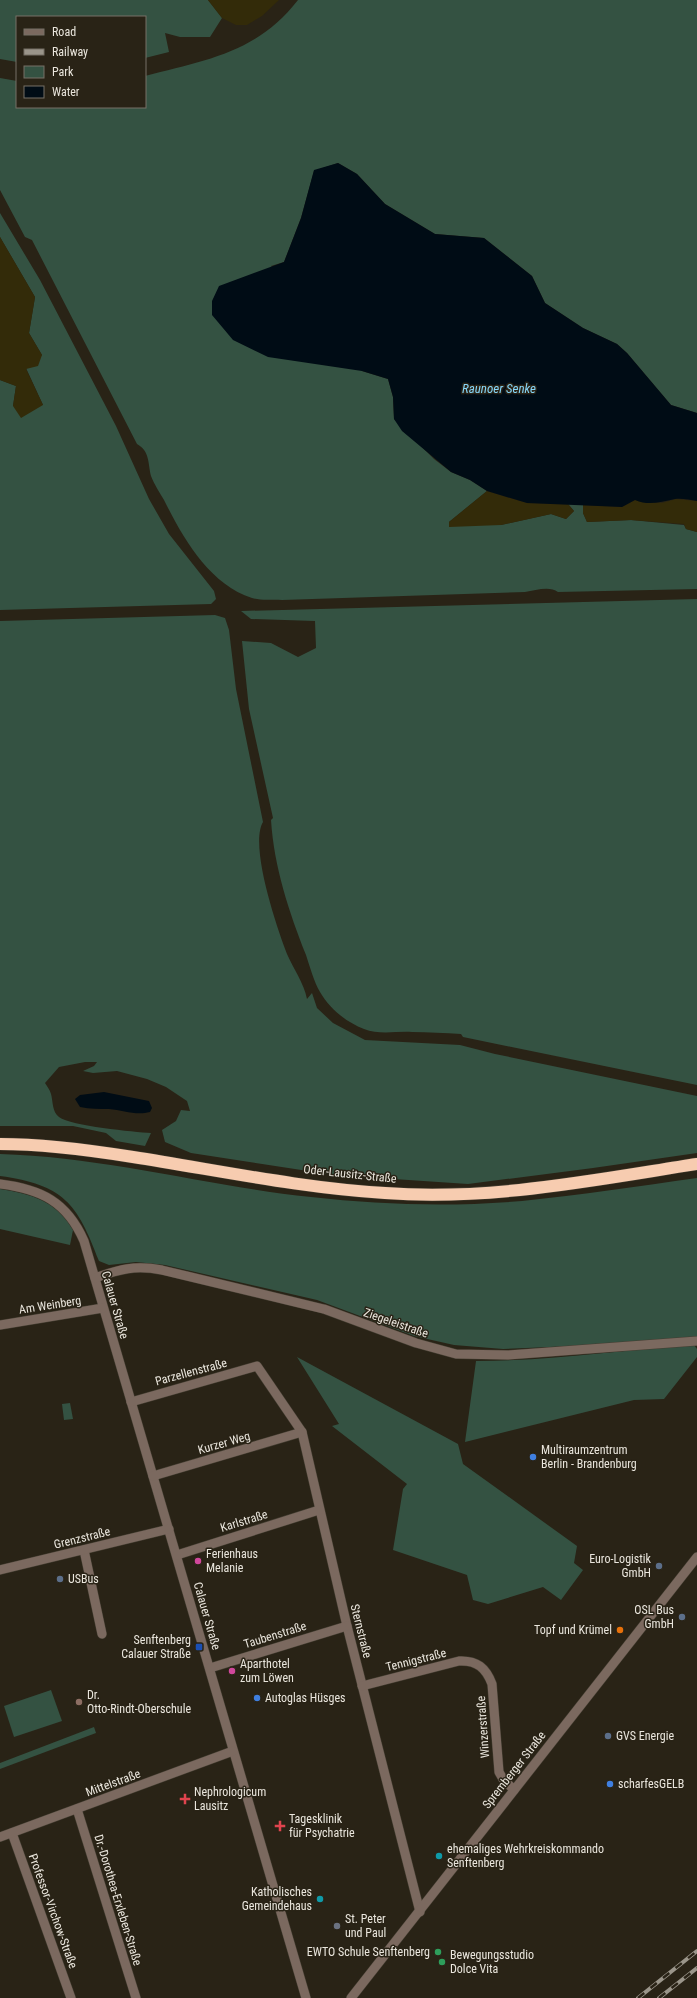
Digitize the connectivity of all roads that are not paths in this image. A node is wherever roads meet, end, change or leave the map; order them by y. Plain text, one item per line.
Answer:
1 (0, 1144) edge
2 (697, 1164) edge
3 (0, 1184) edge
4 (95, 1278) junction
5 (103, 1308) junction
6 (0, 1325) edge
7 (697, 1341) edge
8 (257, 1366) joint
9 (131, 1402) junction
10 (302, 1432) junction
11 (153, 1476) junction
12 (319, 1510) junction
13 (169, 1529) junction
14 (84, 1550) junction
15 (177, 1555) junction
16 (697, 1557) edge
17 (0, 1570) edge
18 (347, 1626) junction
19 (102, 1634) dead end
20 (475, 1663) joint
21 (210, 1668) junction
22 (362, 1686) junction
23 (234, 1751) junction
24 (514, 1790) junction
25 (77, 1809) junction
26 (12, 1833) junction
27 (0, 1837) edge
28 (420, 1912) junction
29 (71, 1998) edge
30 (136, 1998) edge
31 (306, 1998) edge
32 (351, 1998) edge

1 - 2 highway, Oder-Lausitz-Straße
3 - 4 street, Calauer Straße
4 - 5 street, Calauer Straße
4 - 7 street, Ziegeleistraße
5 - 6 street, Am Weinberg
5 - 9 street, Calauer Straße
8 - 9 street, Parzellenstraße
8 - 10 street, Sternstraße
9 - 11 street, Calauer Straße
10 - 11 street, Kurzer Weg
10 - 12 street, Sternstraße
11 - 13 street, Calauer Straße
12 - 15 street, Karlstraße
12 - 18 street, Sternstraße
13 - 14 street, Grenzstraße
13 - 15 street, Calauer Straße
14 - 17 street, Grenzstraße
14 - 19 street
15 - 21 street, Calauer Straße
16 - 24 street, Spremberger Straße
18 - 21 street, Taubenstraße
18 - 22 street, Sternstraße
20 - 22 street, Tennigstraße
20 - 24 street, Winzerstraße
21 - 23 street, Calauer Straße
22 - 28 street, Sternstraße
23 - 25 street, Mittelstraße
23 - 31 street, Calauer Straße
24 - 28 street, Spremberger Straße
25 - 26 street, Mittelstraße
25 - 30 street, Dr.-Dorothea-Erxleben-Straße
26 - 27 street, Mittelstraße
26 - 29 street, Professor-Virchow-Straße
28 - 32 street, Spremberger Straße

